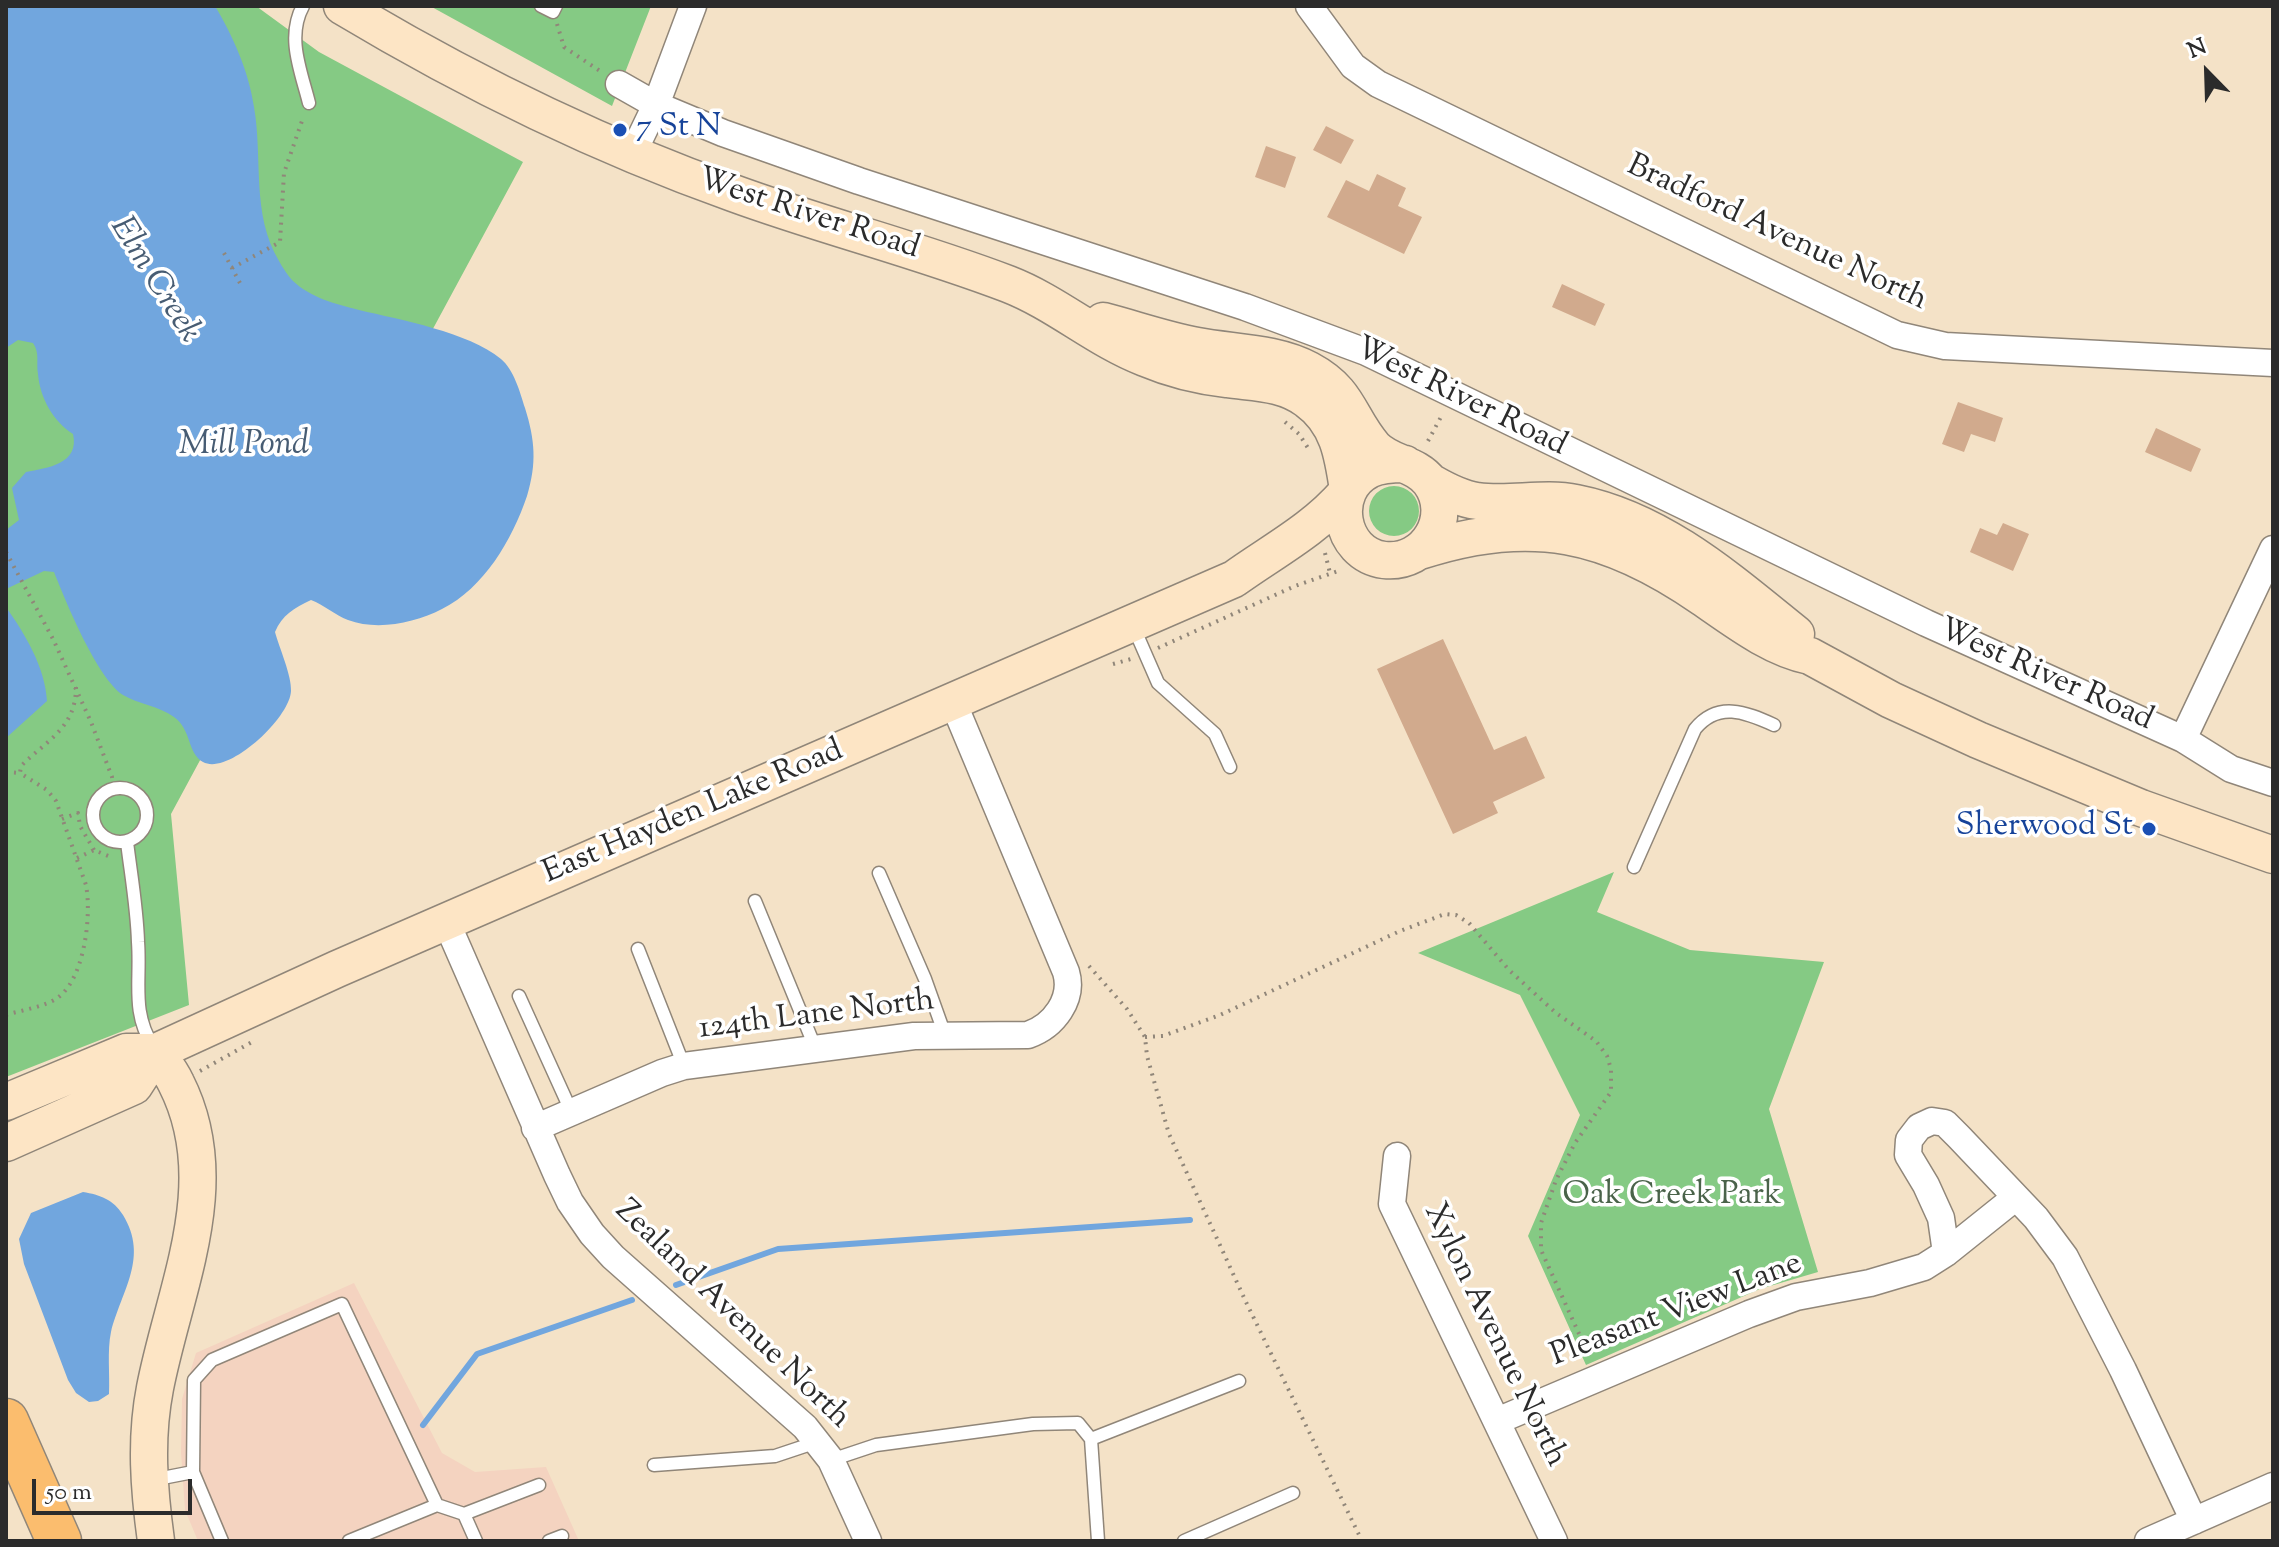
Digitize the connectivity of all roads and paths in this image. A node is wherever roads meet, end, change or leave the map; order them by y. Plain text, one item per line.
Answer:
1 (303, 6) edge
2 (342, 6) edge
3 (693, 6) edge
4 (1309, 6) edge
5 (550, 8) edge
6 (619, 84) joint
7 (309, 103) joint
8 (656, 105) junction
9 (632, 155) junction
10 (224, 253) dead end
11 (232, 268) junction
12 (241, 285) dead end
13 (1063, 310) junction
14 (2273, 363) edge
15 (1453, 394) junction
16 (1422, 463) junction
17 (1347, 492) junction
18 (2273, 549) edge
19 (1420, 551) junction
20 (6, 552) edge
21 (1327, 560) dead end
22 (1359, 562) junction
23 (1330, 573) junction
24 (1234, 579) junction
25 (1132, 625) junction
26 (1163, 646) dead end
27 (1810, 656) junction
28 (76, 687) junction
29 (953, 702) junction
30 (1774, 725) dead end
31 (2183, 739) junction
32 (1230, 767) dead end
33 (6, 772) edge
34 (20, 773) junction
35 (2273, 783) edge
36 (113, 788) junction
37 (62, 819) junction
38 (127, 842) junction
39 (94, 850) junction
40 (2273, 855) edge
41 (77, 858) junction
42 (1634, 867) dead end
43 (879, 873) dead end
44 (133, 888) junction
45 (755, 901) dead end
46 (446, 921) junction
47 (638, 949) dead end
48 (1063, 965) junction
49 (519, 996) dead end
50 (6, 1015) edge
51 (945, 1035) junction
52 (1145, 1037) junction
53 (815, 1047) junction
54 (156, 1052) junction
55 (684, 1066) junction
56 (6, 1102) edge
57 (572, 1113) junction
58 (535, 1128) junction
59 (6, 1143) edge
60 (1397, 1156) dead end
61 (2016, 1197) junction
62 (1946, 1253) junction
63 (1598, 1377) junction
64 (1239, 1381) dead end
65 (6, 1421) edge
66 (1497, 1421) junction
67 (1091, 1439) junction
68 (824, 1451) junction
69 (654, 1465) dead end
70 (193, 1472) junction
71 (149, 1480) junction
72 (539, 1485) dead end
73 (2273, 1486) edge
74 (1293, 1493) dead end
75 (437, 1505) junction
76 (464, 1514) junction
77 (2194, 1521) junction
78 (562, 1536) dead end
79 (59, 1541) edge
80 (156, 1541) edge
81 (222, 1541) edge
82 (349, 1541) edge
83 (476, 1541) edge
84 (549, 1541) edge
85 (868, 1541) edge
86 (1098, 1541) edge
87 (1184, 1541) edge
88 (1362, 1541) edge
89 (1554, 1541) edge
90 (2148, 1541) edge

1 - 7 lane
2 - 9 main road, West River Road
3 - 8 street
4 - 14 street, Bradford Avenue North
5 - 6 path
6 - 8 street, West River Road
7 - 11 path
8 - 9 street
8 - 15 street, West River Road
9 - 13 main road, West River Road
10 - 11 path
11 - 12 path
13 - 16 main road, West River Road
13 - 17 main road, West River Road
15 - 16 path
15 - 31 street, West River Road
16 - 17 main road
16 - 19 main road
16 - 27 main road, West River Road
17 - 22 main road
17 - 24 main road, East Hayden Lake Road
18 - 31 street
19 - 22 main road
19 - 27 main road, West River Road
20 - 28 path
21 - 23 path
22 - 23 path
22 - 24 main road, East Hayden Lake Road
23 - 26 path
24 - 25 main road, East Hayden Lake Road
25 - 29 main road, East Hayden Lake Road
25 - 32 lane
27 - 40 main road, West River Road
28 - 34 path
28 - 36 path
29 - 46 main road, East Hayden Lake Road
29 - 48 street
30 - 42 lane
31 - 35 street, West River Road
33 - 34 path
34 - 37 path
36 - 38 lane
36 - 38 lane
37 - 39 path
37 - 41 path
38 - 44 lane
39 - 41 path
39 - 44 path
41 - 50 path
43 - 51 lane
44 - 54 lane
45 - 53 lane
46 - 54 main road, East Hayden Lake Road
46 - 58 street, Zealand Avenue North
47 - 55 lane
48 - 51 street, 124th Lane North
48 - 52 path
49 - 57 lane
51 - 53 street, 124th Lane North
52 - 63 path
52 - 88 path
53 - 55 street, 124th Lane North
54 - 56 main road, East Hayden Lake Road
54 - 59 main road
54 - 71 main road
55 - 57 street, 124th Lane North
57 - 58 street, 124th Lane North
58 - 68 street, Zealand Avenue North
60 - 66 street, Xylon Avenue North
61 - 62 street, Pleasant View Lane
61 - 62 street
61 - 77 street
62 - 63 street, Pleasant View Lane
63 - 66 street, Pleasant View Lane
64 - 67 lane
65 - 79 highway
66 - 89 street, Xylon Avenue North
67 - 68 lane
67 - 86 lane
68 - 69 lane
68 - 85 street, Zealand Avenue North
70 - 71 lane
70 - 75 lane
70 - 81 lane
71 - 80 main road
72 - 76 lane
73 - 77 street
74 - 87 lane
75 - 76 lane
75 - 82 lane
76 - 83 lane
77 - 90 street
78 - 84 lane

